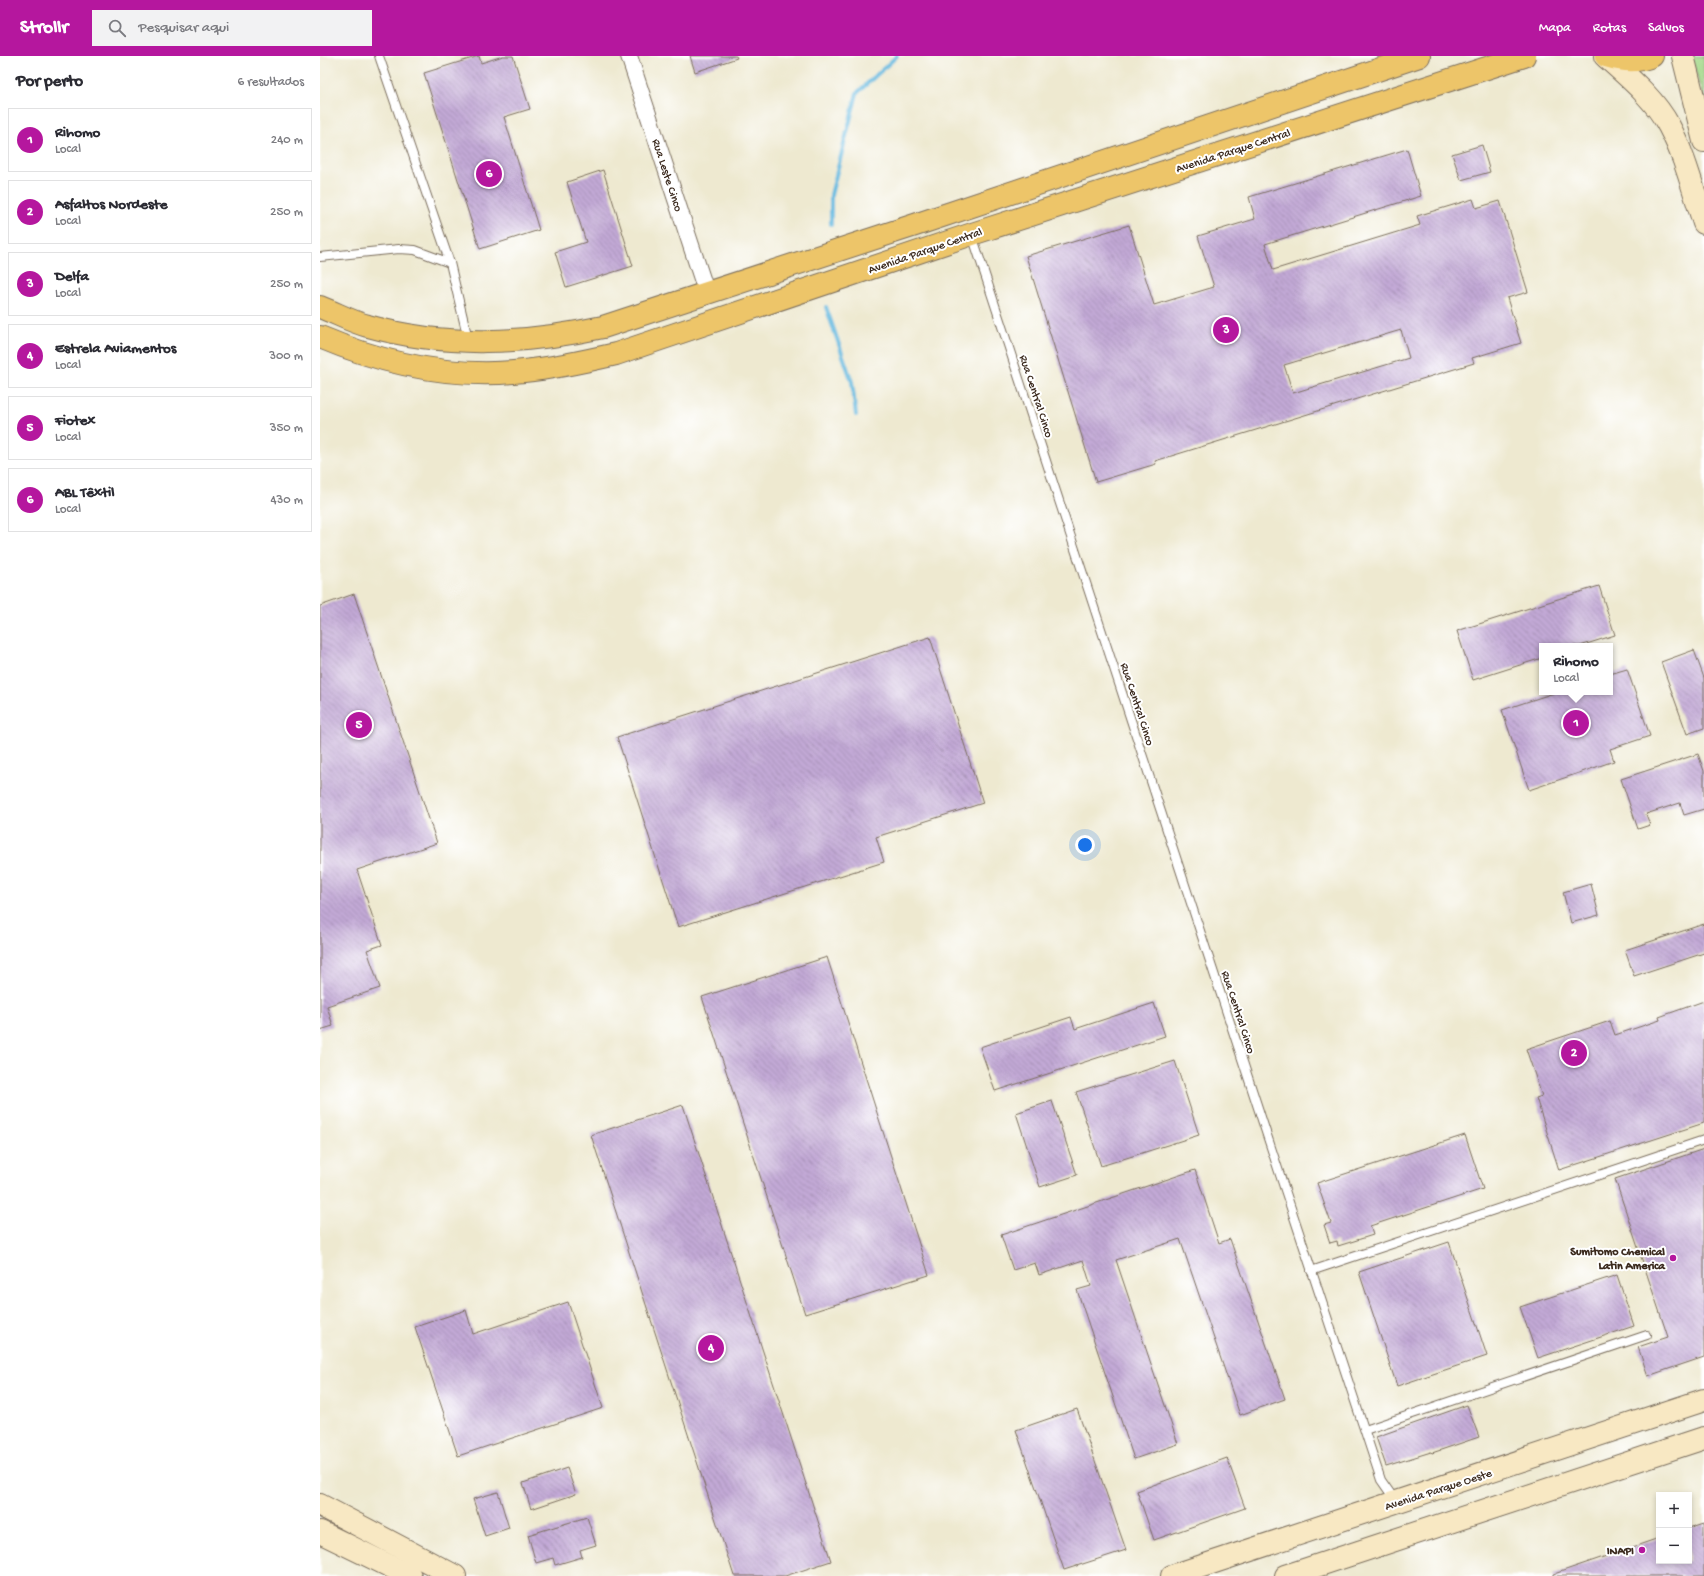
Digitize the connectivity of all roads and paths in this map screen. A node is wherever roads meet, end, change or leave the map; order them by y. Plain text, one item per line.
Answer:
1 (379, 56) edge
2 (629, 56) edge
3 (1419, 56) edge
4 (1524, 56) edge
5 (1606, 56) edge
6 (1652, 56) edge
7 (1682, 56) edge
8 (1704, 141) edge
9 (1704, 223) edge
10 (972, 234) junction
11 (320, 257) edge
12 (450, 263) junction
13 (707, 294) junction
14 (320, 307) edge
15 (320, 337) edge
16 (469, 342) junction
17 (1704, 1140) edge
18 (1311, 1271) junction
19 (1647, 1334) dead end
20 (1704, 1400) edge
21 (1365, 1430) junction
22 (1704, 1438) edge
23 (1396, 1502) junction
24 (320, 1506) edge
25 (320, 1532) edge
26 (410, 1576) edge
27 (455, 1576) edge
28 (1172, 1576) edge
29 (1286, 1576) edge

1 - 12 lane
2 - 13 street, Rua Leste Cinco
3 - 13 main road
4 - 10 main road, Avenida Parque Central
5 - 6 main road
5 - 9 street
7 - 8 street
10 - 15 main road, Avenida Parque Central
10 - 18 lane, Rua Central Cinco
11 - 12 lane
12 - 16 lane
13 - 16 main road
14 - 16 main road
17 - 18 lane
18 - 21 lane, Rua Central Cinco
19 - 21 lane
20 - 23 street, Avenida Parque Oeste
21 - 23 lane, Rua Central Cinco
22 - 29 street
23 - 28 street, Avenida Parque Oeste
24 - 27 street
25 - 26 street

